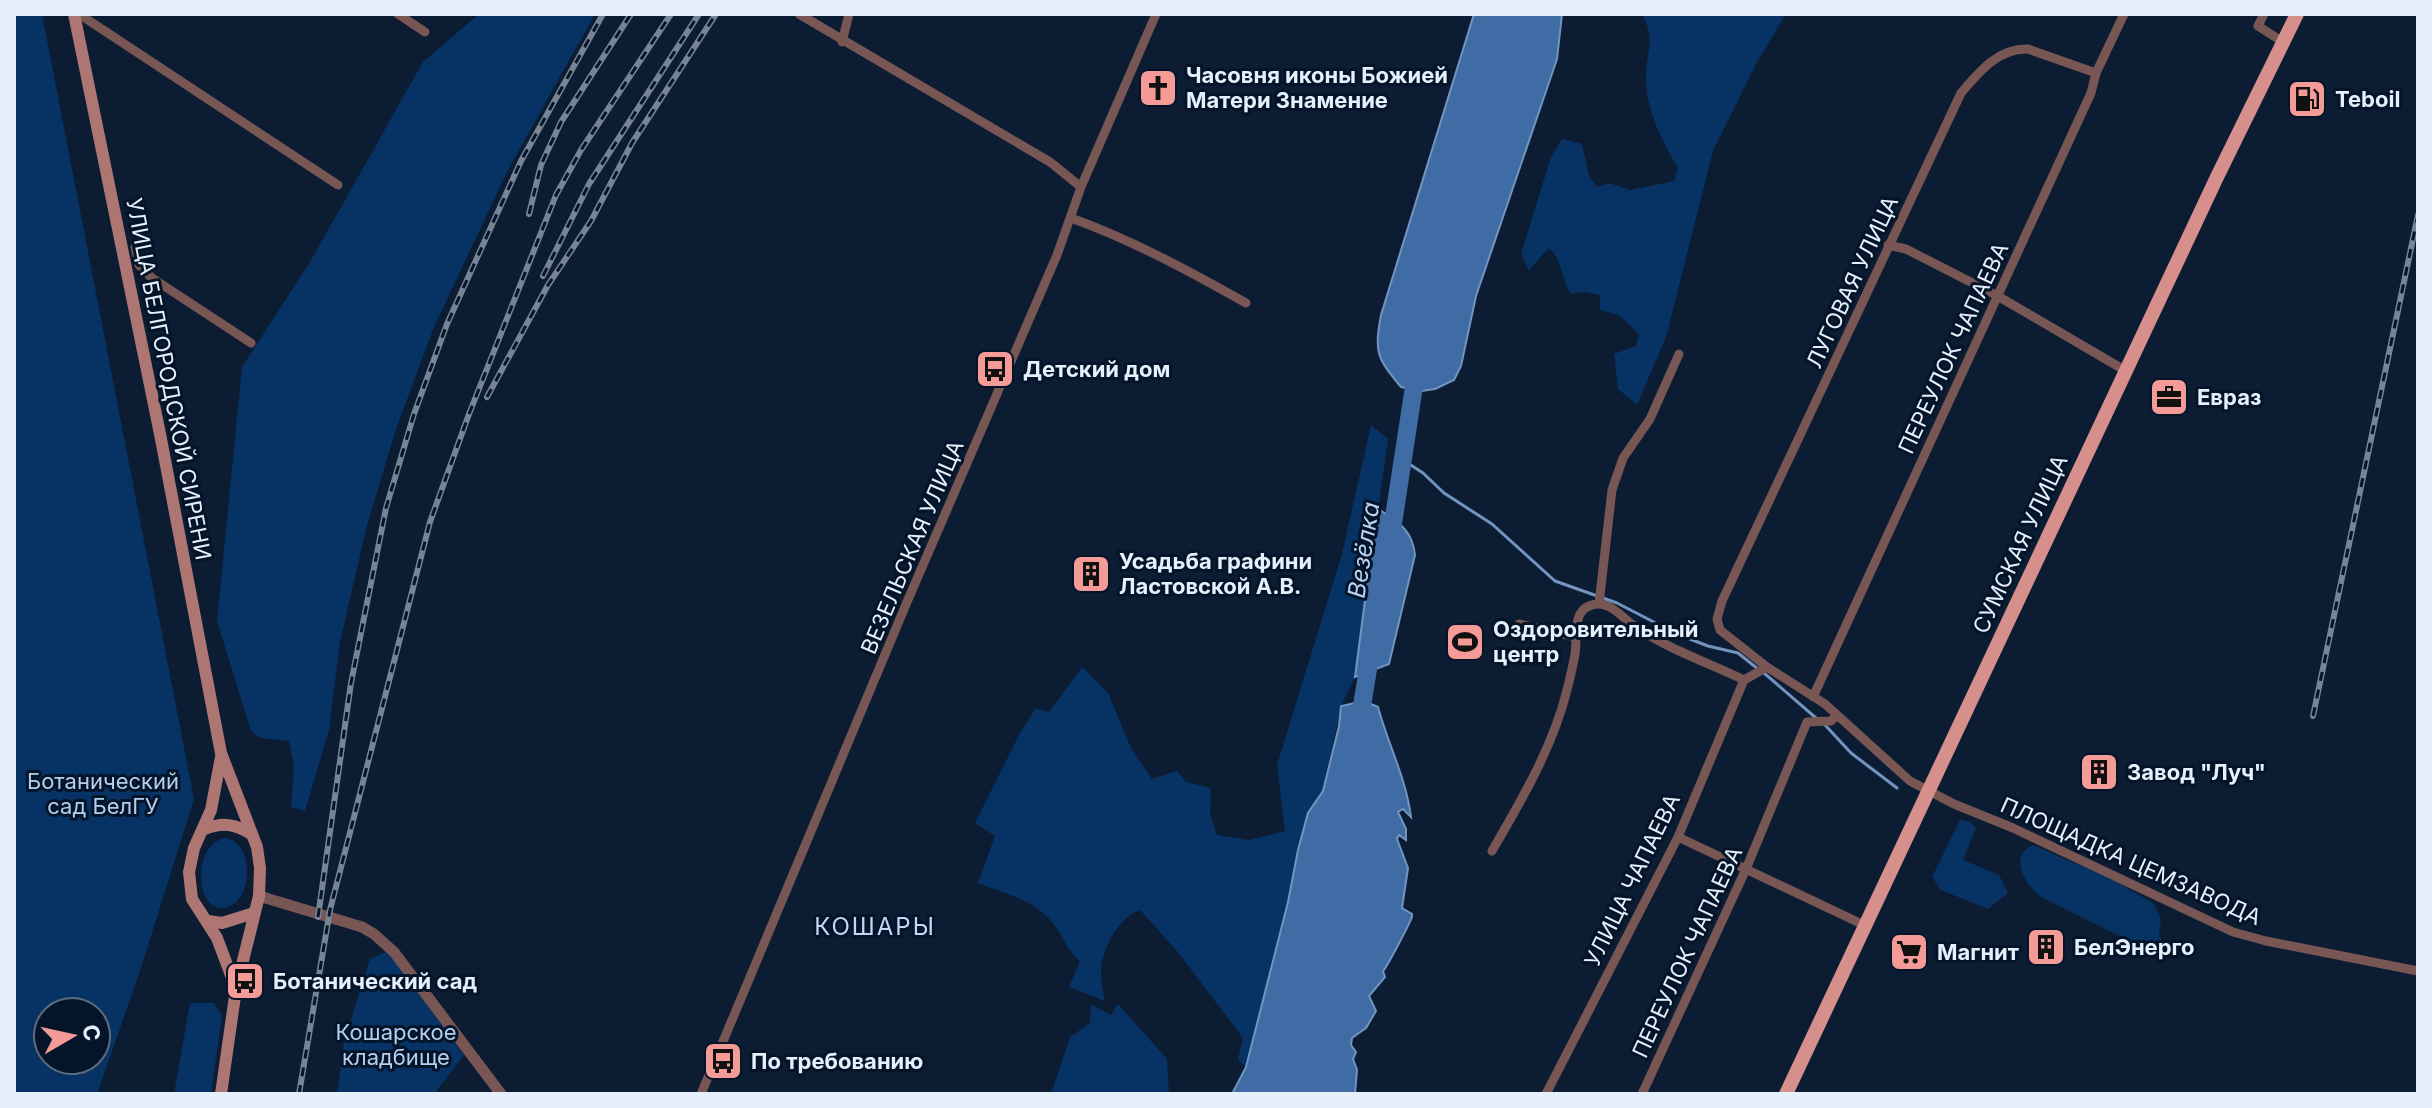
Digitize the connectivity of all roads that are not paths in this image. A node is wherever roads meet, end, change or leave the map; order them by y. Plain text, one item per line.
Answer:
1 (76, 14) edge
2 (398, 14) edge
3 (799, 14) edge
4 (849, 14) edge
5 (1156, 14) edge
6 (2124, 14) edge
7 (2264, 14) edge
8 (2297, 14) edge
9 (425, 32) dead end
10 (842, 42) junction
11 (2283, 42) junction
12 (2096, 73) junction
13 (338, 185) dead end
14 (1081, 187) junction
15 (1071, 218) junction
16 (1888, 245) junction
17 (135, 247) dead end
18 (1996, 295) junction
19 (1246, 303) dead end
20 (251, 343) dead end
21 (1679, 354) dead end
22 (2126, 371) junction
23 (1599, 604) junction
24 (1519, 624) dead end
25 (1720, 630) joint
26 (1576, 637) junction
27 (1767, 667) junction
28 (1744, 680) junction
29 (1813, 697) junction
30 (1837, 715) junction
31 (221, 753) junction
32 (1928, 790) junction
33 (205, 829) junction
34 (251, 834) junction
35 (1678, 837) junction
36 (1492, 851) dead end
37 (1746, 869) junction
38 (259, 896) junction
39 (254, 913) junction
40 (208, 921) junction
41 (1864, 925) junction
42 (2418, 971) edge
43 (236, 989) junction
44 (221, 1094) edge
45 (501, 1094) edge
46 (701, 1094) edge
47 (1546, 1094) edge
48 (1642, 1094) edge
49 (1786, 1094) edge

1 - 13 street
1 - 31 main road, УЛИЦА БЕЛГОРОДСКОЙ СИРЕНИ
2 - 9 street
3 - 10 street
4 - 10 street
5 - 14 street, ВЕЗЕЛЬСКАЯ УЛИЦА
6 - 12 street, ПЕРЕУЛОК ЧАПАЕВА
7 - 11 street
8 - 11 main road, СУМСКАЯ УЛИЦА
10 - 14 street
11 - 22 main road, СУМСКАЯ УЛИЦА
12 - 16 street, ЛУГОВАЯ УЛИЦА
12 - 18 street, ПЕРЕУЛОК ЧАПАЕВА
14 - 15 street, ВЕЗЕЛЬСКАЯ УЛИЦА
15 - 19 street
15 - 46 street, ВЕЗЕЛЬСКАЯ УЛИЦА
16 - 18 street
16 - 25 street, ЛУГОВАЯ УЛИЦА
17 - 20 street
18 - 22 street
18 - 29 street, ПЕРЕУЛОК ЧАПАЕВА
21 - 23 street
22 - 32 main road, СУМСКАЯ УЛИЦА
23 - 26 street
23 - 28 street
24 - 26 street
25 - 27 street, ПЛОЩАДКА ЦЕМЗАВОДА
26 - 36 street
27 - 28 street
27 - 29 street, ПЛОЩАДКА ЦЕМЗАВОДА
28 - 35 street, УЛИЦА ЧАПАЕВА
29 - 30 street, ПЛОЩАДКА ЦЕМЗАВОДА
30 - 32 street, ПЛОЩАДКА ЦЕМЗАВОДА
30 - 37 street, ПЕРЕУЛОК ЧАПАЕВА
31 - 33 main road
31 - 34 main road
32 - 41 main road, СУМСКАЯ УЛИЦА
32 - 42 street, ПЛОЩАДКА ЦЕМЗАВОДА
33 - 34 main road
33 - 40 main road
34 - 38 main road
35 - 37 street
35 - 47 street, УЛИЦА ЧАПАЕВА
37 - 41 street
37 - 48 street, ПЕРЕУЛОК ЧАПАЕВА
38 - 39 main road
38 - 45 street
39 - 40 main road
39 - 43 main road
40 - 43 main road
41 - 49 main road, СУМСКАЯ УЛИЦА
43 - 44 main road

